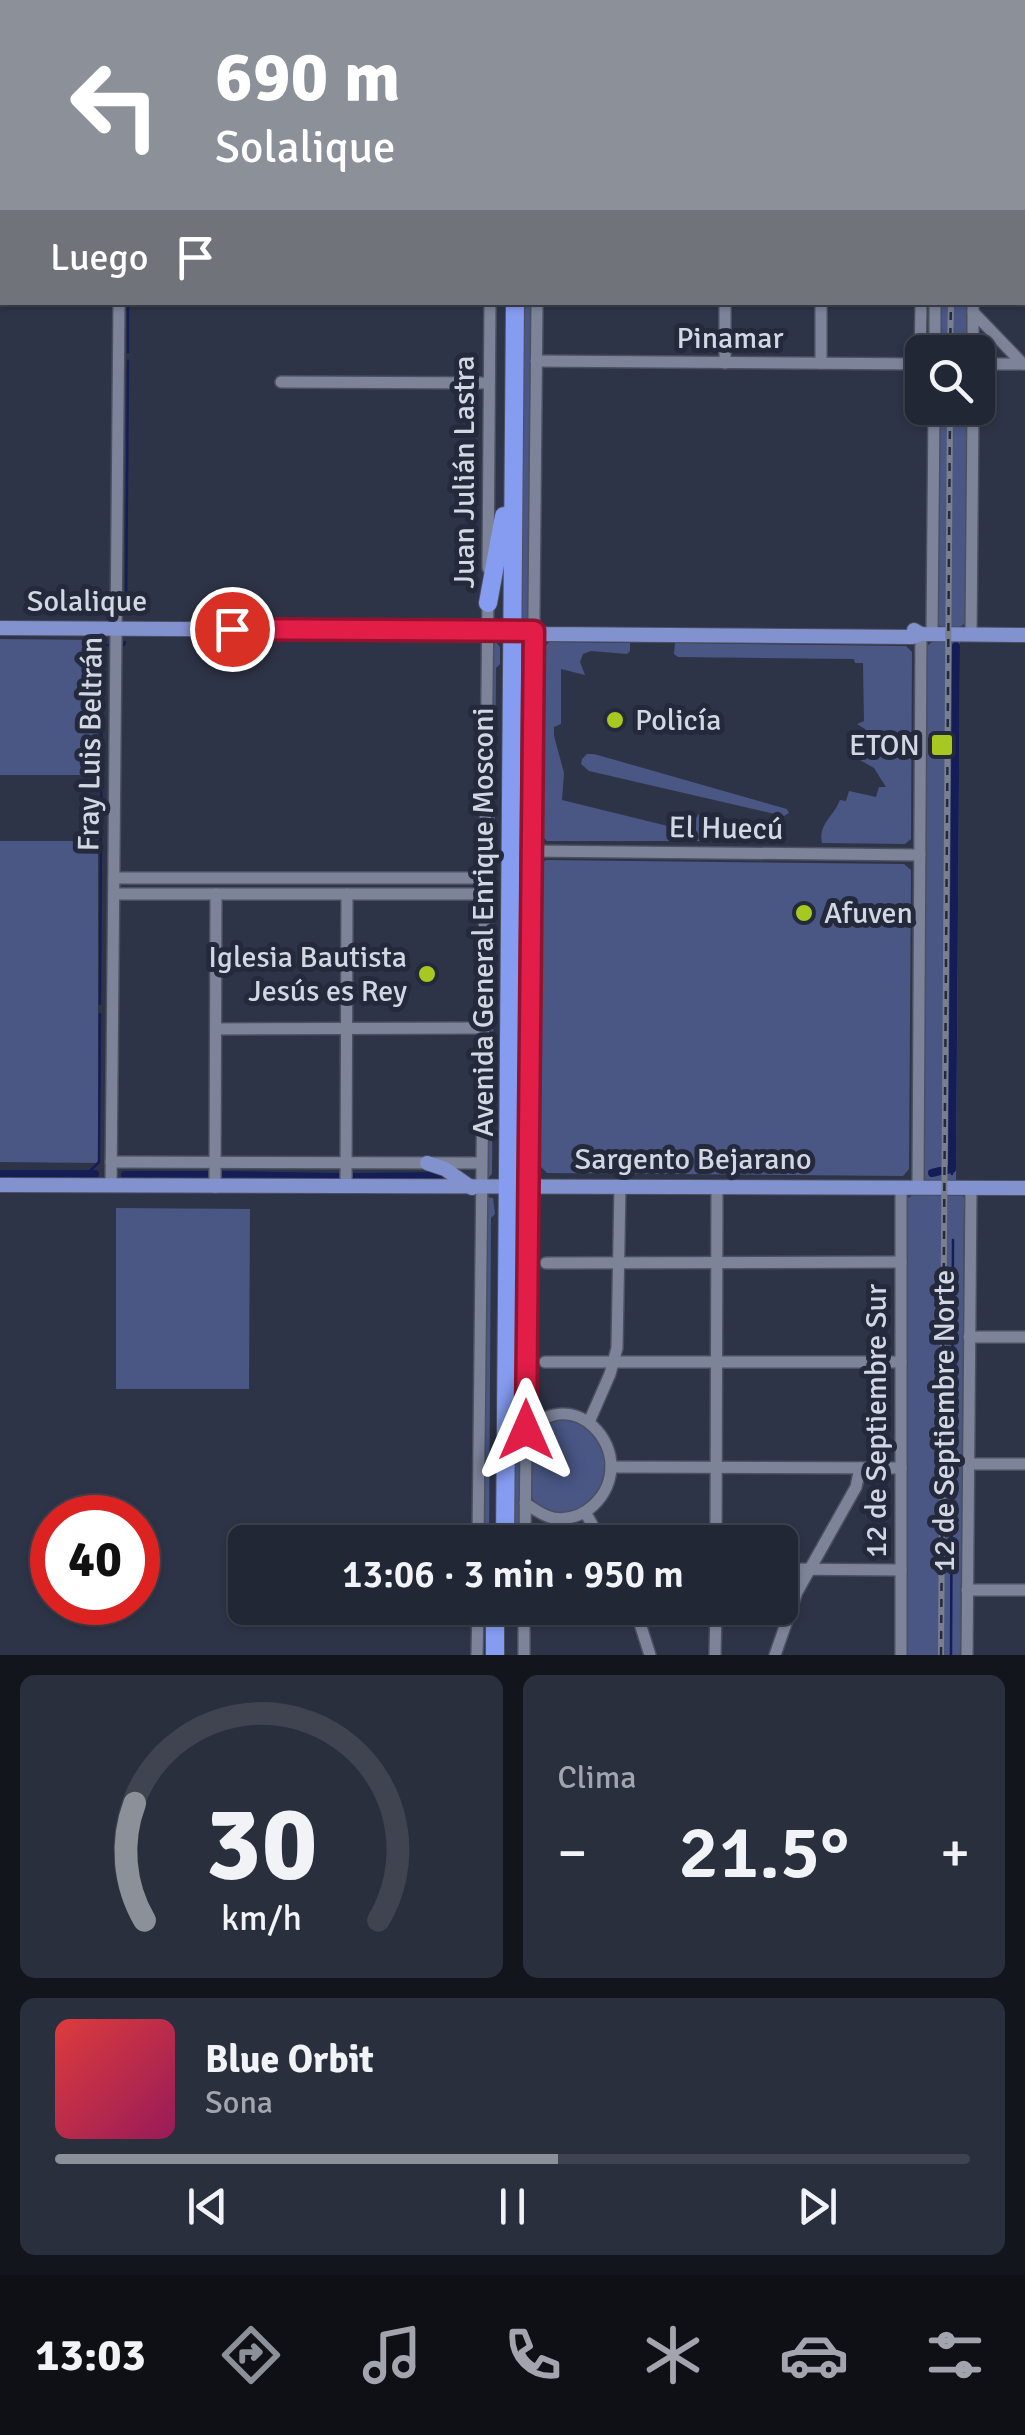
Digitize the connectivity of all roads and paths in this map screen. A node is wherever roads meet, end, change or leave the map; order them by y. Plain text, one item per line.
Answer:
1 (119, 305) edge
2 (490, 305) edge
3 (506, 305) edge
4 (516, 305) edge
5 (537, 305) edge
6 (725, 305) edge
7 (821, 305) edge
8 (921, 305) edge
9 (935, 305) edge
10 (973, 308) edge
11 (921, 335) edge
12 (935, 335) edge
13 (973, 335) edge
14 (536, 361) junction
15 (725, 363) junction
16 (820, 363) junction
17 (905, 364) edge
18 (995, 364) edge
19 (1024, 364) edge
20 (281, 382) dead end
21 (489, 384) junction
22 (933, 425) edge
23 (973, 425) edge
24 (504, 516) junction
25 (488, 602) junction
26 (0, 628) edge
27 (116, 629) junction
28 (501, 631) junction
29 (534, 631) junction
30 (927, 634) junction
31 (971, 634) junction
32 (1025, 635) edge
33 (532, 851) junction
34 (920, 856) junction
35 (114, 878) junction
36 (484, 878) junction
37 (114, 894) junction
38 (216, 894) junction
39 (347, 894) junction
40 (484, 894) junction
41 (216, 1028) junction
42 (347, 1028) junction
43 (483, 1028) junction
44 (111, 1162) junction
45 (215, 1162) junction
46 (346, 1162) junction
47 (426, 1162) junction
48 (482, 1163) junction
49 (0, 1185) edge
50 (111, 1186) junction
51 (215, 1186) junction
52 (528, 1186) junction
53 (620, 1186) junction
54 (717, 1186) junction
55 (346, 1187) junction
56 (490, 1188) junction
57 (902, 1188) junction
58 (918, 1188) junction
59 (971, 1188) junction
60 (1025, 1188) edge
61 (717, 1262) junction
62 (901, 1262) junction
63 (546, 1263) dead end
64 (619, 1263) junction
65 (970, 1337) junction
66 (1025, 1337) edge
67 (545, 1362) dead end
68 (614, 1362) junction
69 (716, 1362) junction
70 (901, 1362) junction
71 (588, 1422) junction
72 (526, 1430) junction
73 (968, 1464) junction
74 (1025, 1464) edge
75 (611, 1467) junction
76 (716, 1468) junction
77 (860, 1468) junction
78 (901, 1468) junction
79 (525, 1503) junction
80 (584, 1512) junction
81 (479, 1525) edge
82 (496, 1525) edge
83 (504, 1525) edge
84 (525, 1525) edge
85 (592, 1525) edge
86 (716, 1525) edge
87 (798, 1570) edge
88 (809, 1570) junction
89 (901, 1570) junction
90 (967, 1590) junction
91 (1025, 1590) edge
92 (478, 1625) edge
93 (495, 1625) edge
94 (504, 1625) edge
95 (524, 1625) edge
96 (641, 1625) edge
97 (716, 1625) edge
98 (477, 1655) edge
99 (495, 1655) edge
100 (504, 1655) edge
101 (524, 1655) edge
102 (650, 1655) edge
103 (716, 1655) edge
104 (776, 1655) edge
105 (900, 1655) edge
106 (967, 1655) edge

1 - 27 street, Fray Luis Beltrán
2 - 21 street, Juan Julián Lastra
3 - 24 highway, Avenida General Enrique Mosconi
4 - 28 highway, Avenida General Enrique Mosconi
5 - 14 street
6 - 15 street
7 - 16 street
8 - 11 street
9 - 12 street
10 - 13 street
10 - 19 street
14 - 15 street, Pinamar
14 - 29 street
15 - 16 street, Pinamar
16 - 17 street, Pinamar
18 - 19 street
20 - 21 street
21 - 25 street, Juan Julián Lastra
22 - 30 street
23 - 31 street
24 - 25 highway
24 - 28 highway, Avenida General Enrique Mosconi
25 - 28 street, Juan Julián Lastra
26 - 27 main road, Solalique
27 - 28 main road, Solalique
27 - 35 street, Fray Luis Beltrán
28 - 29 main road, Solalique
28 - 36 street, Juan Julián Lastra
28 - 56 highway, Avenida General Enrique Mosconi
29 - 30 main road, Solalique
29 - 33 street
30 - 31 main road, Solalique
30 - 34 street
31 - 32 main road, Solalique
33 - 34 street, El Huecú
33 - 52 street
34 - 58 street
35 - 36 street
35 - 37 street, Fray Luis Beltrán
36 - 40 street, Juan Julián Lastra
37 - 38 street
37 - 44 street, Fray Luis Beltrán
38 - 39 street
38 - 41 street
39 - 40 street
39 - 42 street
40 - 43 street, Juan Julián Lastra
41 - 42 street
41 - 45 street
42 - 43 street
42 - 46 street
43 - 48 street, Juan Julián Lastra
44 - 45 street
44 - 50 street, Fray Luis Beltrán
45 - 46 street
45 - 51 street
46 - 47 street
46 - 55 street
47 - 48 street
47 - 56 main road
48 - 56 street, Juan Julián Lastra
49 - 50 main road, Sargento Bejarano
50 - 51 main road, Sargento Bejarano
51 - 55 main road, Sargento Bejarano
52 - 53 main road, Sargento Bejarano
52 - 56 main road, Sargento Bejarano
52 - 72 street
53 - 54 main road, Sargento Bejarano
53 - 64 street
54 - 57 main road, Sargento Bejarano
54 - 61 street
55 - 56 main road, Sargento Bejarano
56 - 81 street, Juan Julián Lastra
56 - 82 highway, Avenida General Enrique Mosconi
56 - 83 highway, Avenida General Enrique Mosconi
57 - 58 main road, Sargento Bejarano
57 - 62 street, 12 de Septiembre Sur
58 - 59 main road, Sargento Bejarano
59 - 60 main road, Sargento Bejarano
59 - 65 street, 12 de Septiembre Norte
61 - 62 street
61 - 64 street
61 - 69 street
62 - 70 street, 12 de Septiembre Sur
63 - 64 street
64 - 68 street
65 - 66 street
65 - 73 street, 12 de Septiembre Norte
67 - 68 street
68 - 69 street
68 - 71 street
69 - 70 street
69 - 76 street
70 - 78 street, 12 de Septiembre Sur
71 - 72 street
71 - 75 street
72 - 79 street
73 - 74 street
73 - 90 street, 12 de Septiembre Norte
75 - 76 street
75 - 80 street
76 - 77 street
76 - 86 street
77 - 78 street
77 - 88 street
78 - 89 street, 12 de Septiembre Sur
79 - 80 street
79 - 84 street
80 - 85 street
87 - 88 street
88 - 89 street
88 - 104 street
89 - 105 street, 12 de Septiembre Sur
90 - 91 street
90 - 106 street, 12 de Septiembre Norte
92 - 98 street
93 - 99 highway
94 - 100 highway
95 - 101 street
96 - 102 street
97 - 103 street

